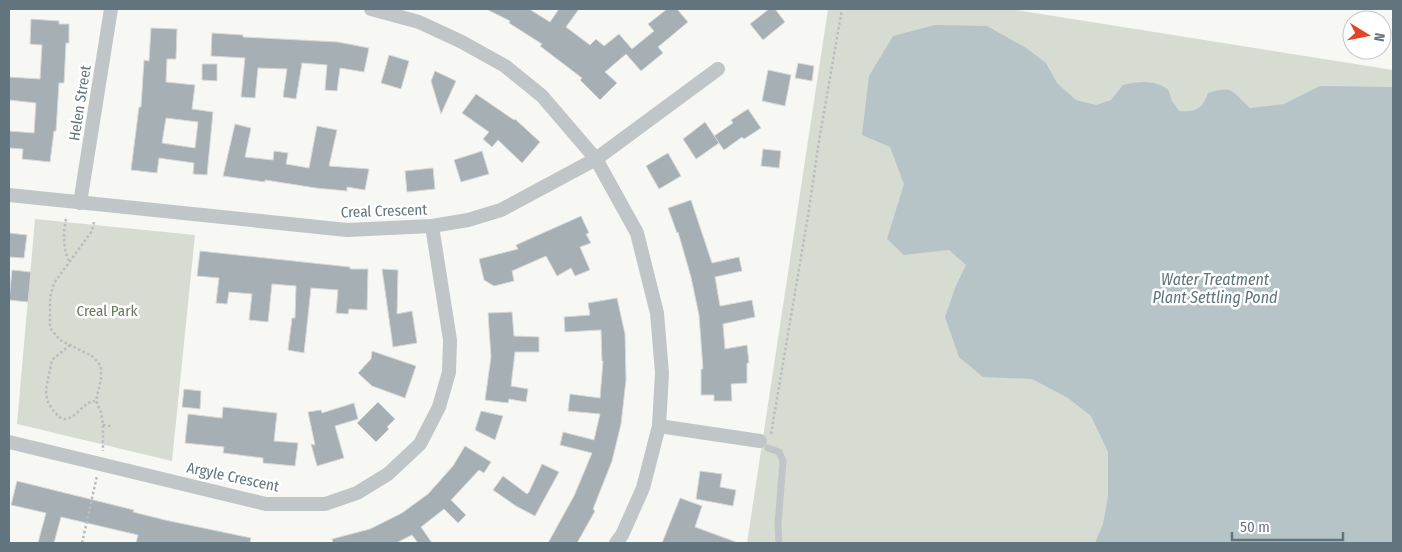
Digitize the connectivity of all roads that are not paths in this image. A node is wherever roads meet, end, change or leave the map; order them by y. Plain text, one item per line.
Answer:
1 (111, 9) edge
2 (371, 9) edge
3 (718, 69) dead end
4 (596, 159) junction
5 (9, 195) edge
6 (80, 203) junction
7 (432, 226) junction
8 (659, 426) junction
9 (9, 442) edge
10 (764, 444) joint
11 (616, 543) edge
12 (779, 543) edge

1 - 6 street, Helen Street
2 - 4 street
3 - 4 street, Creal Crescent
4 - 7 street, Creal Crescent
4 - 8 street
5 - 6 street, Creal Crescent
6 - 7 street, Creal Crescent
7 - 9 street, Argyle Crescent
8 - 10 street
8 - 11 street
10 - 12 lane

